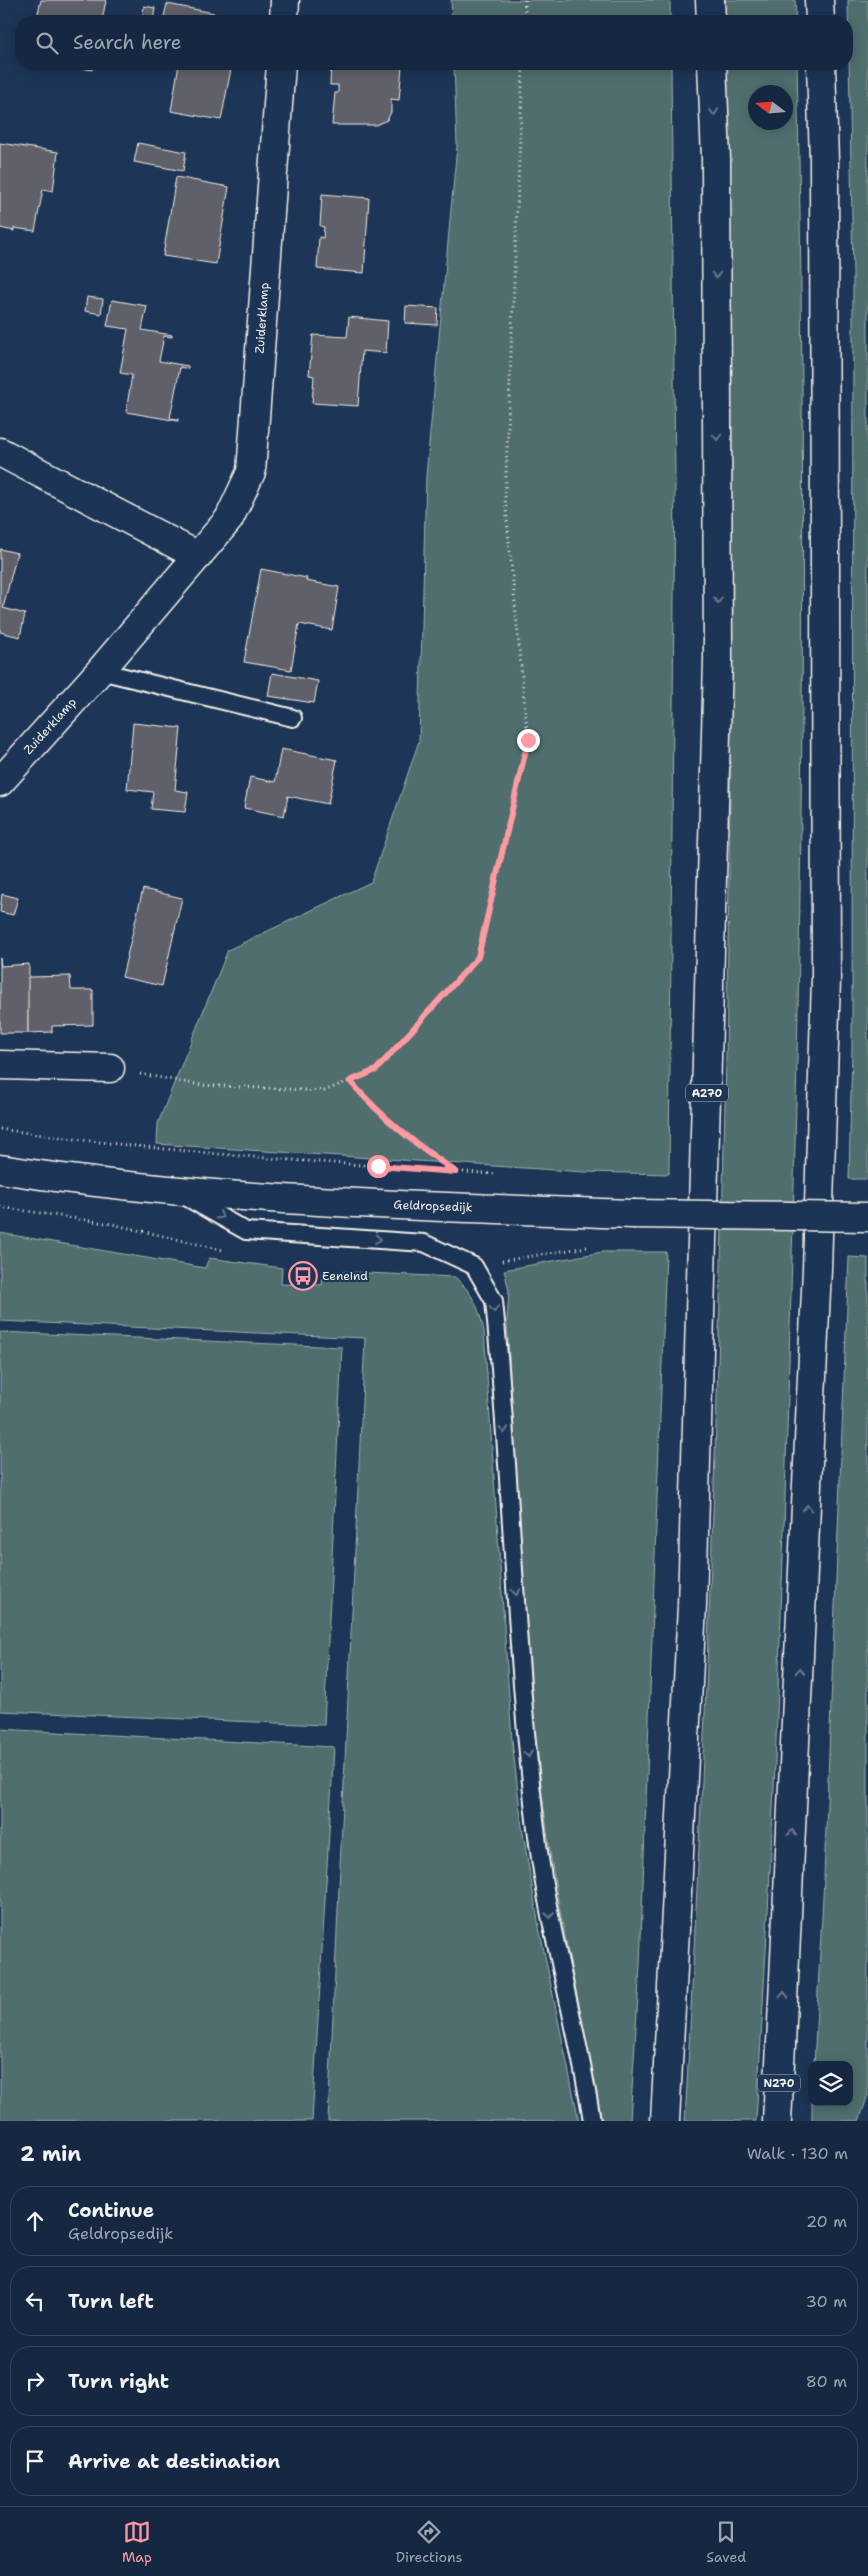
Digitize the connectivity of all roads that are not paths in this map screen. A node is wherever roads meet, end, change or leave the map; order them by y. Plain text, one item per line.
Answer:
1 (285, 0) edge
2 (710, 0) edge
3 (819, 0) edge
4 (284, 15) edge
5 (711, 15) edge
6 (820, 15) edge
7 (281, 70) edge
8 (712, 70) edge
9 (821, 70) edge
10 (0, 452) edge
11 (198, 556) junction
12 (100, 671) junction
13 (293, 718) dead end
14 (0, 782) edge
15 (0, 1065) edge
16 (110, 1068) road end
17 (0, 1169) edge
18 (177, 1192) junction
19 (868, 1217) edge
20 (592, 2121) edge
21 (665, 2121) edge
22 (777, 2121) edge

1 - 4 main road
2 - 5 main road
3 - 6 main road
7 - 11 main road, Zuiderklamp
8 -> 21 main road, A270
22 -> 9 main road, N270
10 - 11 main road
11 - 12 main road, Zuiderklamp
12 - 13 lane
12 - 14 main road, Zuiderklamp
15 - 16 main road
17 - 18 main road, Geldropsedijk
18 - 19 main road, Geldropsedijk, bridge
18 -> 20 lane

